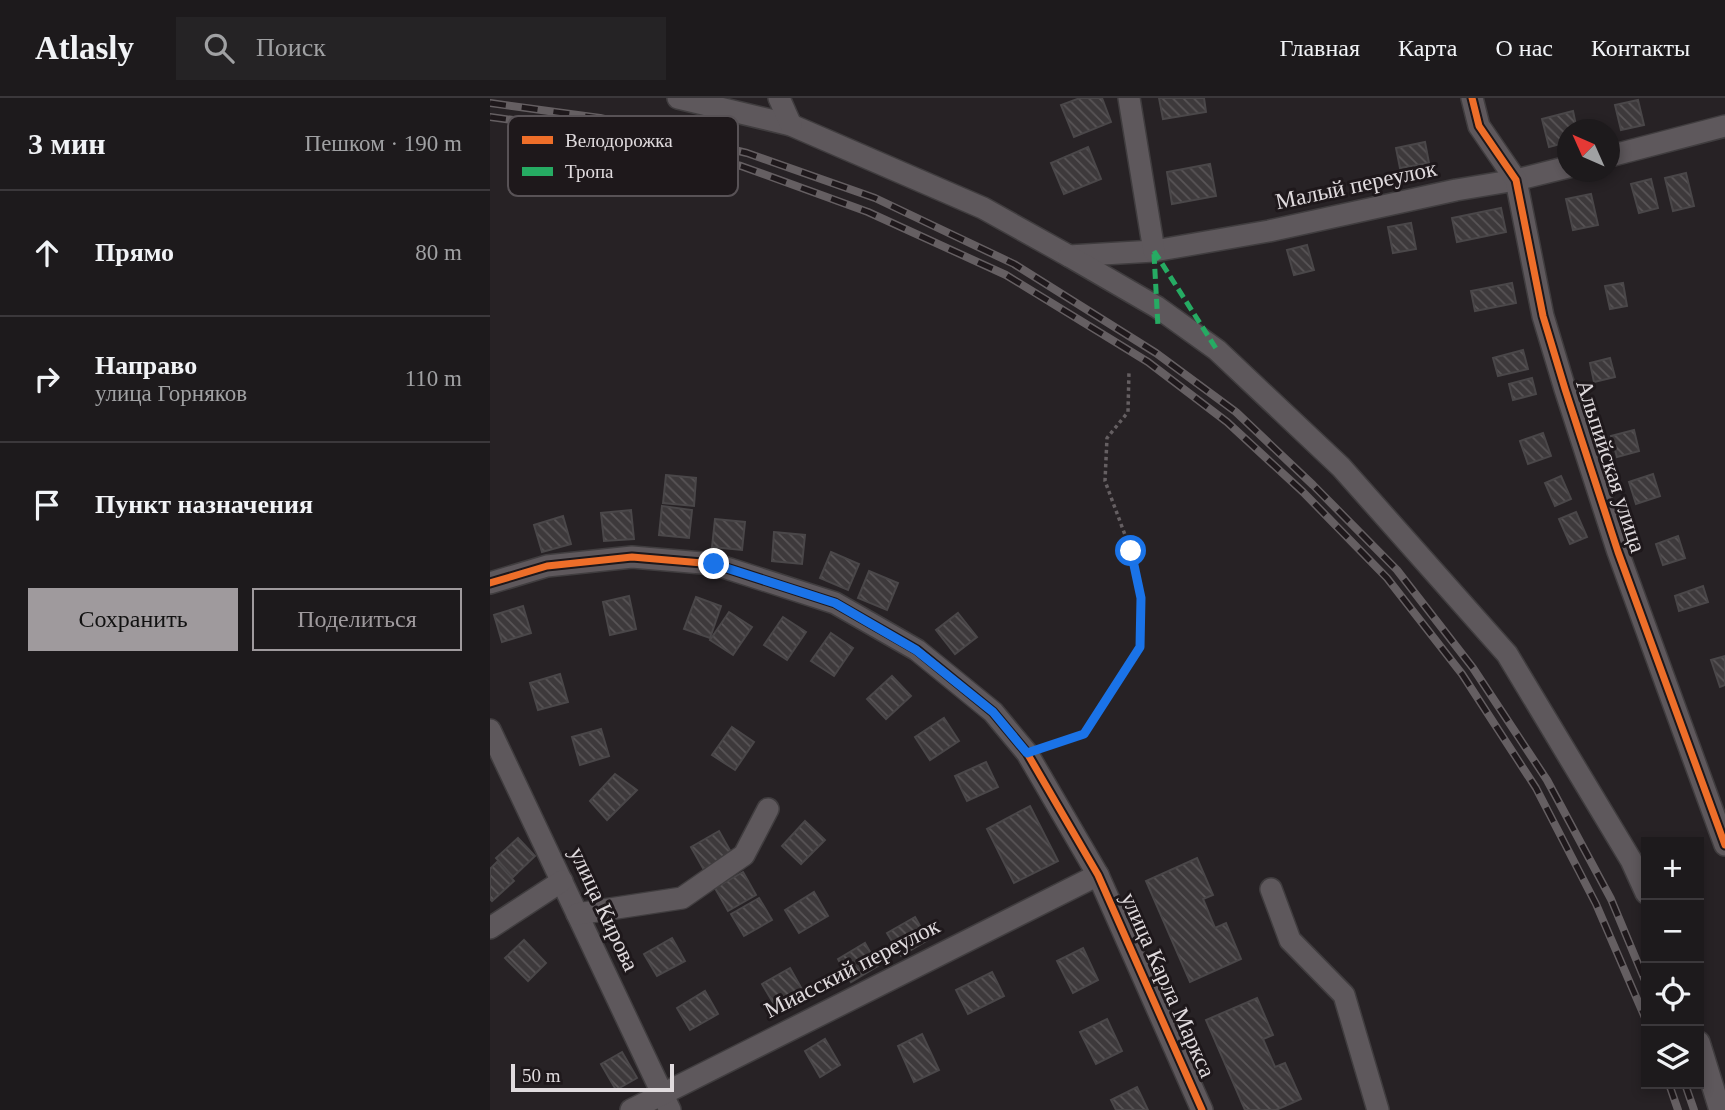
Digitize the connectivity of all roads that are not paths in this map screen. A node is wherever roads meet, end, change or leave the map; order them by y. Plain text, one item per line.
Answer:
1 (678, 98) edge
2 (779, 98) edge
3 (1129, 98) edge
4 (1472, 98) edge
5 (791, 125) junction
6 (1725, 126) edge
7 (1620, 153) edge
8 (1557, 170) edge
9 (1516, 180) junction
10 (1154, 251) junction
11 (1069, 256) junction
12 (490, 583) edge
13 (490, 730) edge
14 (768, 809) dead end
15 (1725, 845) edge
16 (1098, 875) junction
17 (562, 881) junction
18 (1641, 882) edge
19 (1271, 889) dead end
20 (577, 914) junction
21 (490, 928) edge
22 (1704, 1058) edge
23 (666, 1102) edge
24 (631, 1110) edge
25 (1202, 1110) edge
26 (1378, 1110) edge
27 (1720, 1110) edge

1 - 5 street
2 - 5 street
3 - 10 street
4 - 9 street, Альпийская улица
5 - 11 street
6 - 7 street
8 - 9 street, Малый переулок
9 - 10 street, Малый переулок
9 - 15 street, Альпийская улица
10 - 11 street, Малый переулок
11 - 18 street
12 - 16 street, улица Карла Маркса
13 - 17 street, улица Кирова
14 - 20 street
16 - 23 street, Миасский переулок
16 - 25 street, улица Карла Маркса
17 - 20 street, улица Кирова
17 - 21 street
19 - 26 street
20 - 23 street, улица Кирова
22 - 27 street
23 - 24 street, Миасский переулок

